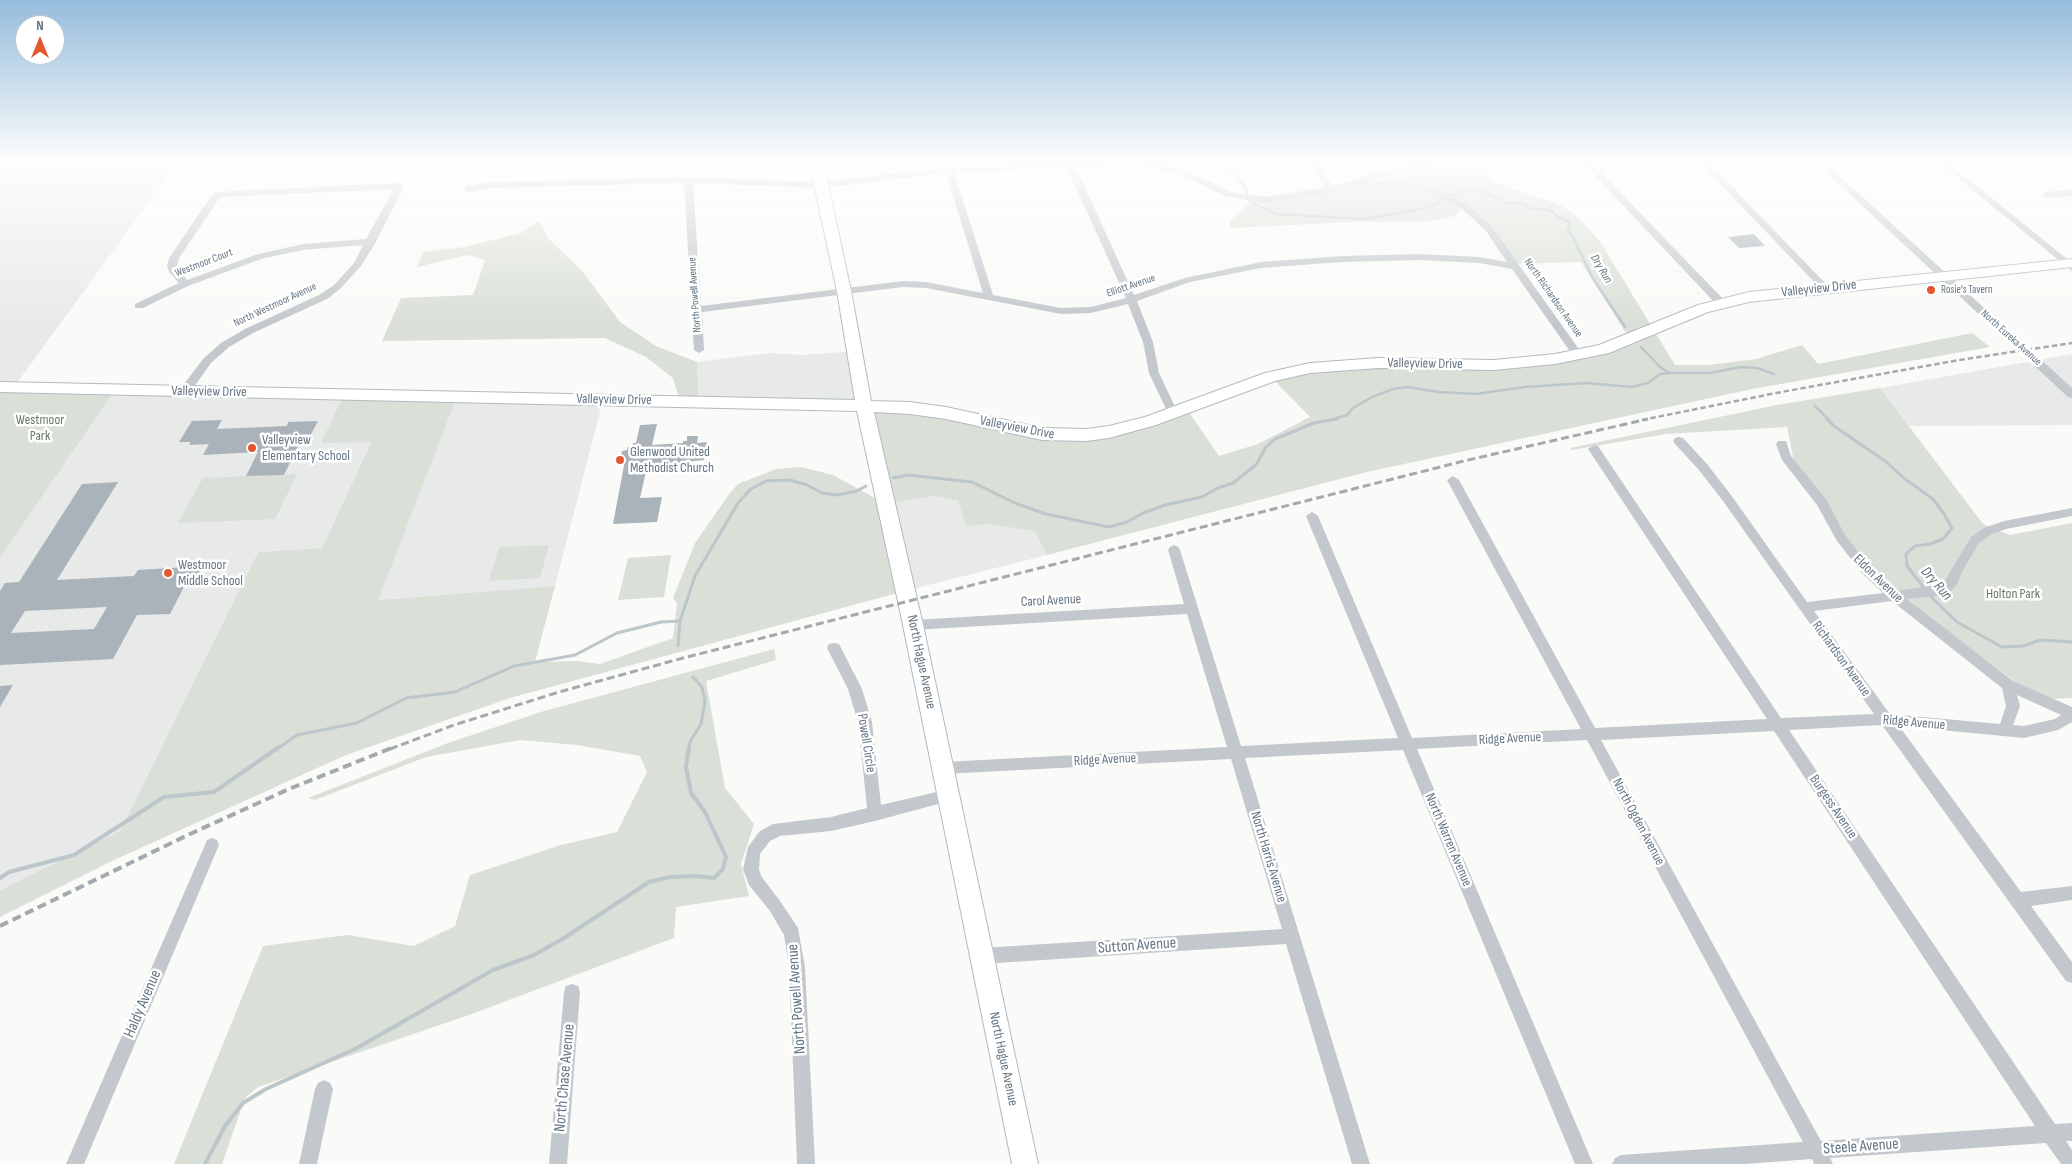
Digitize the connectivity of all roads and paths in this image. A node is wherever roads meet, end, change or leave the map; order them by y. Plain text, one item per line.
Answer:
1 (203, 215) edge
2 (385, 215) edge
3 (690, 215) edge
4 (828, 215) edge
5 (963, 215) edge
6 (1093, 215) edge
7 (1475, 215) edge
8 (1637, 215) edge
9 (1755, 215) edge
10 (1877, 215) edge
11 (2008, 215) edge
12 (371, 242) junction
13 (2070, 265) edge
14 (1514, 266) junction
15 (1944, 277) junction
16 (185, 284) junction
17 (1825, 288) junction
18 (844, 291) junction
19 (989, 297) junction
20 (1131, 299) junction
21 (1721, 303) junction
22 (139, 306) dead end
23 (696, 310) junction
24 (699, 350) dead end
25 (1578, 355) junction
26 (0, 387) edge
27 (185, 391) junction
28 (2072, 394) edge
29 (864, 406) junction
30 (1173, 413) junction
31 (1679, 441) dead end
32 (1782, 444) dead end
33 (1594, 449) dead end
34 (1453, 480) dead end
35 (2072, 512) edge
36 (1312, 516) dead end
37 (1174, 550) dead end
38 (1893, 595) junction
39 (1804, 607) junction
40 (1191, 609) junction
41 (913, 625) junction
42 (834, 648) dead end
43 (2008, 685) junction
44 (2072, 714) edge
45 (1885, 719) junction
46 (1778, 724) junction
47 (2004, 731) junction
48 (1591, 735) junction
49 (1407, 744) junction
50 (1236, 753) junction
51 (944, 768) junction
52 (949, 795) junction
53 (875, 814) junction
54 (212, 845) dead end
55 (2072, 893) edge
56 (2017, 900) junction
57 (1292, 936) junction
58 (982, 956) junction
59 (2072, 975) edge
60 (572, 992) dead end
61 (324, 1088) dead end
62 (2072, 1132) edge
63 (2051, 1134) junction
64 (1820, 1157) edge
65 (75, 1164) edge
66 (308, 1164) edge
67 (558, 1164) edge
68 (806, 1164) edge
69 (1025, 1164) edge
70 (1361, 1164) edge
71 (1584, 1164) edge
72 (1621, 1164) edge
73 (2071, 1164) edge

1 - 16 street, North Westmoor Avenue
2 - 12 street, North Westmoor Avenue
3 - 23 street, North Powell Avenue
4 - 18 street, North Hague Avenue
5 - 19 street
6 - 20 street
7 - 14 street, North Richardson Avenue
8 - 21 street
9 - 17 street
10 - 15 street, North Eureka Avenue
11 - 13 street
12 - 16 street, Westmoor Court
12 - 27 street, North Westmoor Avenue
13 - 15 street, Valleyview Drive
14 - 20 street, Elliott Avenue
14 - 25 street, North Richardson Avenue
15 - 17 street, Valleyview Drive
15 - 28 street, North Eureka Avenue
16 - 22 street, Westmoor Court
17 - 21 street, Valleyview Drive
18 - 19 street, Elliott Avenue
18 - 23 street, Elliott Avenue
18 - 29 street, North Hague Avenue
19 - 20 street, Elliott Avenue
20 - 30 street
21 - 25 street, Valleyview Drive
23 - 24 street, North Powell Avenue
25 - 30 street, Valleyview Drive
26 - 27 street, Valleyview Drive
27 - 29 street, Valleyview Drive
29 - 30 street, Valleyview Drive
29 - 41 street, North Hague Avenue
31 - 39 street, Richardson Avenue
32 - 38 street, Eldon Avenue
33 - 46 street, Burgess Avenue
34 - 48 street, North Ogden Avenue
35 - 38 street
36 - 49 street, North Warren Avenue
37 - 40 street, North Harris Avenue
38 - 39 street
38 - 43 street, Eldon Avenue
39 - 45 street, Richardson Avenue
40 - 41 street, Carol Avenue
40 - 50 street, North Harris Avenue
41 - 51 street, North Hague Avenue
42 - 53 street, Powell Circle
43 - 44 street, Eldon Avenue
43 - 47 street
44 - 47 street, Ridge Avenue
45 - 46 street, Ridge Avenue
45 - 47 street, Ridge Avenue
45 - 56 street, Richardson Avenue
46 - 48 street, Ridge Avenue
46 - 63 street, Burgess Avenue
48 - 49 street, Ridge Avenue
48 - 64 street, North Ogden Avenue
49 - 50 street, Ridge Avenue
49 - 71 street, North Warren Avenue
50 - 51 street, Ridge Avenue
50 - 57 street, North Harris Avenue
51 - 52 street, North Hague Avenue
52 - 53 street
52 - 58 street, North Hague Avenue
53 - 68 street, North Powell Avenue
54 - 65 street, Haldy Avenue
55 - 56 street
56 - 59 street, Richardson Avenue
57 - 58 street, Sutton Avenue
57 - 70 street, North Harris Avenue
58 - 69 street, North Hague Avenue
60 - 67 street, North Chase Avenue
61 - 66 street
62 - 63 street, Steele Avenue
63 - 64 street, Steele Avenue
63 - 73 street, Burgess Avenue
64 - 72 street, Steele Avenue

